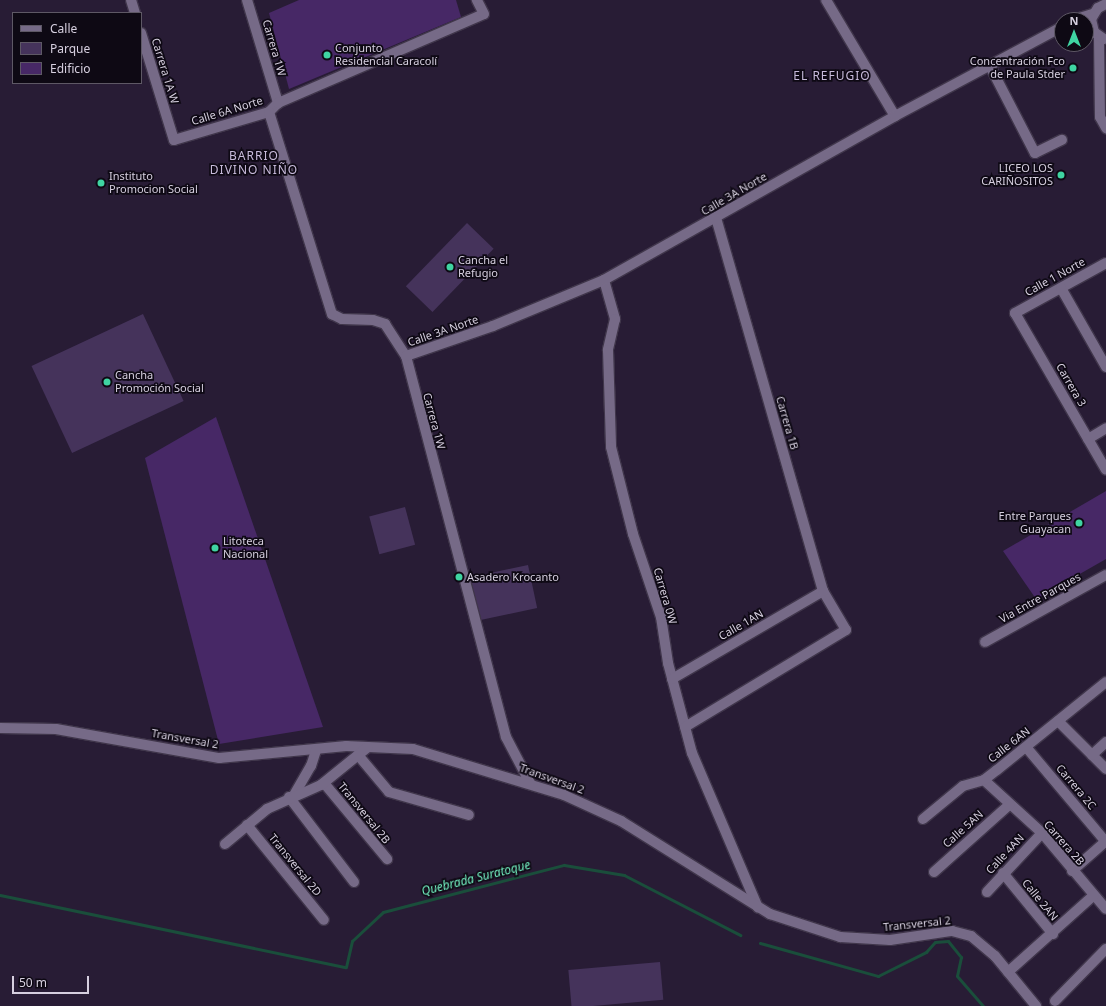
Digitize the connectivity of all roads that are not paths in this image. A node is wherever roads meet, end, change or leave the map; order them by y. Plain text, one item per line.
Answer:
1 (131, 0) edge
2 (247, 0) edge
3 (477, 0) edge
4 (826, 0) edge
5 (1102, 3) edge
6 (135, 12) edge
7 (1094, 13) edge
8 (1094, 20) edge
9 (1054, 31) edge
10 (1096, 33) edge
11 (142, 35) edge
12 (1103, 52) edge
13 (990, 66) junction
14 (278, 103) junction
15 (269, 112) junction
16 (895, 116) junction
17 (1106, 128) edge
18 (174, 140) joint
19 (1062, 140) dead end
20 (716, 219) junction
21 (1106, 263) edge
22 (604, 280) junction
23 (1061, 288) junction
24 (1015, 313) joint
25 (406, 356) junction
26 (1106, 367) edge
27 (1106, 428) edge
28 (1088, 439) junction
29 (1106, 470) edge
30 (1106, 575) edge
31 (823, 591) junction
32 (986, 642) dead end
33 (672, 679) junction
34 (1106, 682) edge
35 (1058, 721) junction
36 (685, 727) junction
37 (0, 728) edge
38 (1106, 742) edge
39 (368, 747) junction
40 (1026, 747) junction
41 (316, 751) junction
42 (358, 755) junction
43 (1092, 755) junction
44 (1106, 769) edge
45 (984, 780) junction
46 (324, 782) junction
47 (530, 783) junction
48 (291, 796) junction
49 (1009, 805) junction
50 (470, 815) dead end
51 (923, 819) dead end
52 (247, 825) junction
53 (1042, 833) junction
54 (1106, 841) edge
55 (225, 844) dead end
56 (387, 859) dead end
57 (1072, 871) junction
58 (934, 872) dead end
59 (1003, 874) junction
60 (354, 882) dead end
61 (987, 892) dead end
62 (1094, 895) junction
63 (758, 908) junction
64 (1106, 909) edge
65 (324, 920) dead end
66 (1053, 934) junction
67 (1106, 949) edge
68 (1008, 972) junction
69 (1055, 1001) dead end
70 (1036, 1006) edge

1 - 6 street
2 - 14 street, Carrera 1W
3 - 14 street, Calle 6A Norte
4 - 16 street
5 - 7 street
8 - 10 street
9 - 13 street, Calle 3A Norte
10 - 12 street
11 - 18 street, Carrera 1A W
12 - 17 street
13 - 16 street, Calle 3A Norte
13 - 19 street
14 - 15 street, Calle 6A Norte
15 - 18 street, Calle 6A Norte
15 - 25 street, Carrera 1W
16 - 20 street, Calle 3A Norte
20 - 22 street, Calle 3A Norte
20 - 31 street, Carrera 1B
21 - 23 street, Calle 1 Norte
22 - 25 street, Calle 3A Norte
22 - 33 street, Carrera 0W
23 - 24 street, Calle 1 Norte
23 - 26 street
24 - 28 street, Carrera 3
25 - 47 street, Carrera 1W
27 - 28 street
28 - 29 street, Carrera 3
30 - 32 street, Via Entre Parques
31 - 33 street, Calle 1AN
31 - 36 street, Carrera 1B
33 - 36 street, Carrera 0W
34 - 35 street, Calle 6AN
35 - 40 street, Calle 6AN
35 - 43 street
36 - 63 street, Carrera 0W
37 - 41 street, Transversal 2
38 - 43 street
39 - 41 street, Transversal 2
39 - 42 street
39 - 47 street, Transversal 2
40 - 45 street, Calle 6AN
40 - 54 street, Carrera 2C
41 - 48 street
42 - 46 street
42 - 50 street
43 - 44 street
45 - 49 street, Carrera 2B
45 - 51 street, Calle 6AN
46 - 48 street
46 - 56 street, Transversal 2B
47 - 63 street, Transversal 2
48 - 52 street
48 - 60 street
49 - 53 street, Carrera 2B
49 - 58 street, Calle 5AN
52 - 55 street
52 - 65 street, Transversal 2D
53 - 57 street, Carrera 2B
53 - 59 street, Calle 4AN
54 - 57 street
57 - 62 street, Carrera 2B
59 - 61 street, Calle 4AN
59 - 66 street, Calle 2AN
62 - 64 street, Carrera 2B
62 - 66 street, Calle 2AN
63 - 68 street, Transversal 2
66 - 68 street
67 - 69 street
68 - 70 street, Transversal 2

